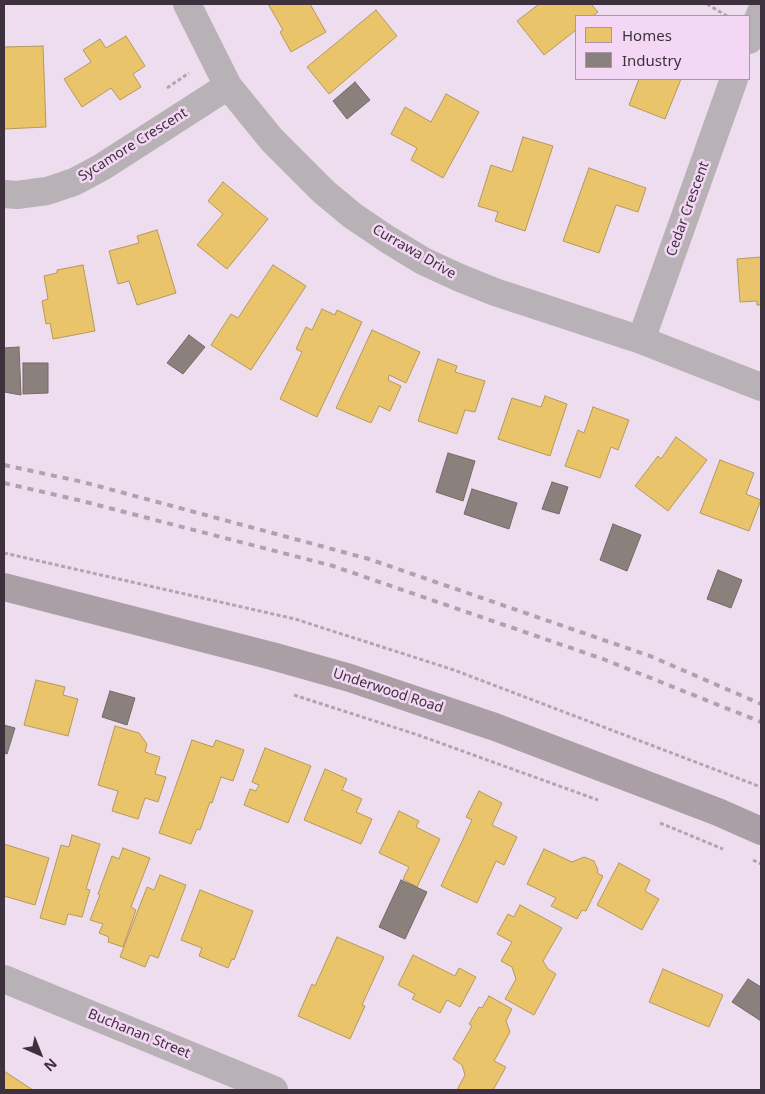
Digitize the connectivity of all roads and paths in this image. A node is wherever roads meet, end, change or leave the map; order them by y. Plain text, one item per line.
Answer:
1 (187, 4) edge
2 (707, 4) edge
3 (761, 12) edge
4 (725, 15) edge
5 (750, 38) edge
6 (190, 73) dead end
7 (734, 80) edge
8 (228, 86) junction
9 (166, 89) dead end
10 (4, 194) edge
11 (641, 340) junction
12 (761, 387) edge
13 (4, 587) edge
14 (292, 694) dead end
15 (605, 802) dead end
16 (659, 823) dead end
17 (761, 831) edge
18 (724, 849) dead end
19 (752, 860) dead end
20 (761, 864) edge
21 (4, 979) edge
22 (274, 1090) edge

1 - 8 street, Currawa Drive
2 - 4 path
3 - 5 street
6 - 9 path
7 - 11 street, Cedar Crescent
8 - 10 street, Sycamore Crescent
8 - 11 street, Currawa Drive
11 - 12 street, Currawa Drive
13 - 17 main road, Underwood Road
14 - 15 path
16 - 18 path
19 - 20 path
21 - 22 street, Buchanan Street

